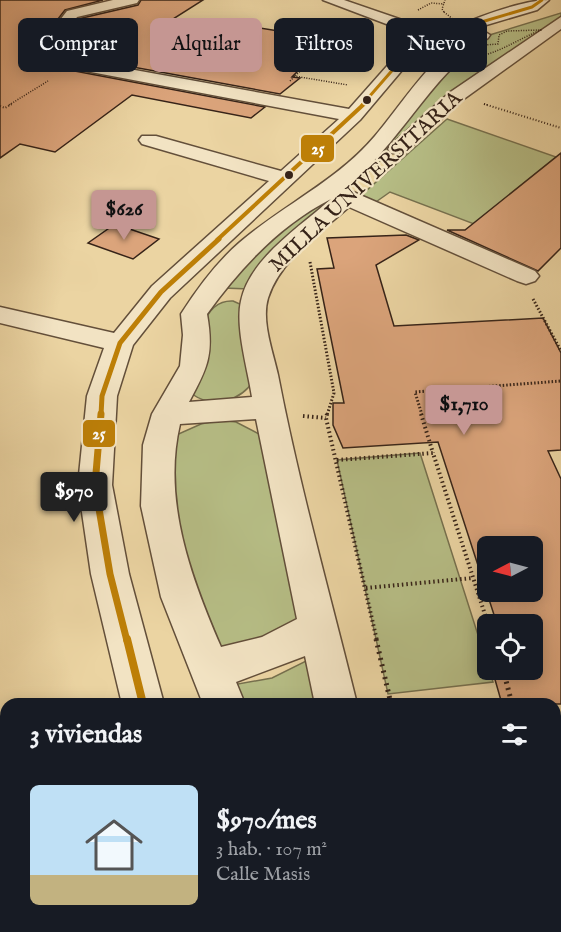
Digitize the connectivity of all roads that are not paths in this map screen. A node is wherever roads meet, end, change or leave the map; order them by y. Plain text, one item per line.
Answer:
1 (132, 0) edge
2 (330, 0) edge
3 (542, 0) edge
4 (561, 10) edge
5 (386, 18) edge
6 (487, 20) edge
7 (561, 22) edge
8 (392, 72) edge
9 (353, 116) junction
10 (149, 140) dead end
11 (286, 179) junction
12 (337, 194) junction
13 (526, 276) dead end
14 (209, 295) junction
15 (254, 301) junction
16 (0, 315) edge
17 (120, 343) junction
18 (268, 407) junction
19 (167, 414) junction
20 (319, 627) junction
21 (208, 668) junction
22 (141, 698) edge
23 (221, 698) edge
24 (335, 698) edge

1 - 9 street
2 - 5 street
3 - 6 street
4 - 12 street, MILLA UNIVERSITARIA
7 - 12 street, MILLA UNIVERSITARIA
8 - 9 street
9 - 11 street
10 - 11 street
11 - 17 street
12 - 13 street
12 - 14 street, MILLA UNIVERSITARIA
12 - 15 street, MILLA UNIVERSITARIA
14 - 15 street
14 - 19 street, MILLA UNIVERSITARIA
15 - 18 street, MILLA UNIVERSITARIA
16 - 17 street
17 - 22 street
18 - 19 street
18 - 20 street, MILLA UNIVERSITARIA
19 - 21 street, MILLA UNIVERSITARIA
20 - 21 street
20 - 24 street, MILLA UNIVERSITARIA
21 - 23 street, MILLA UNIVERSITARIA

